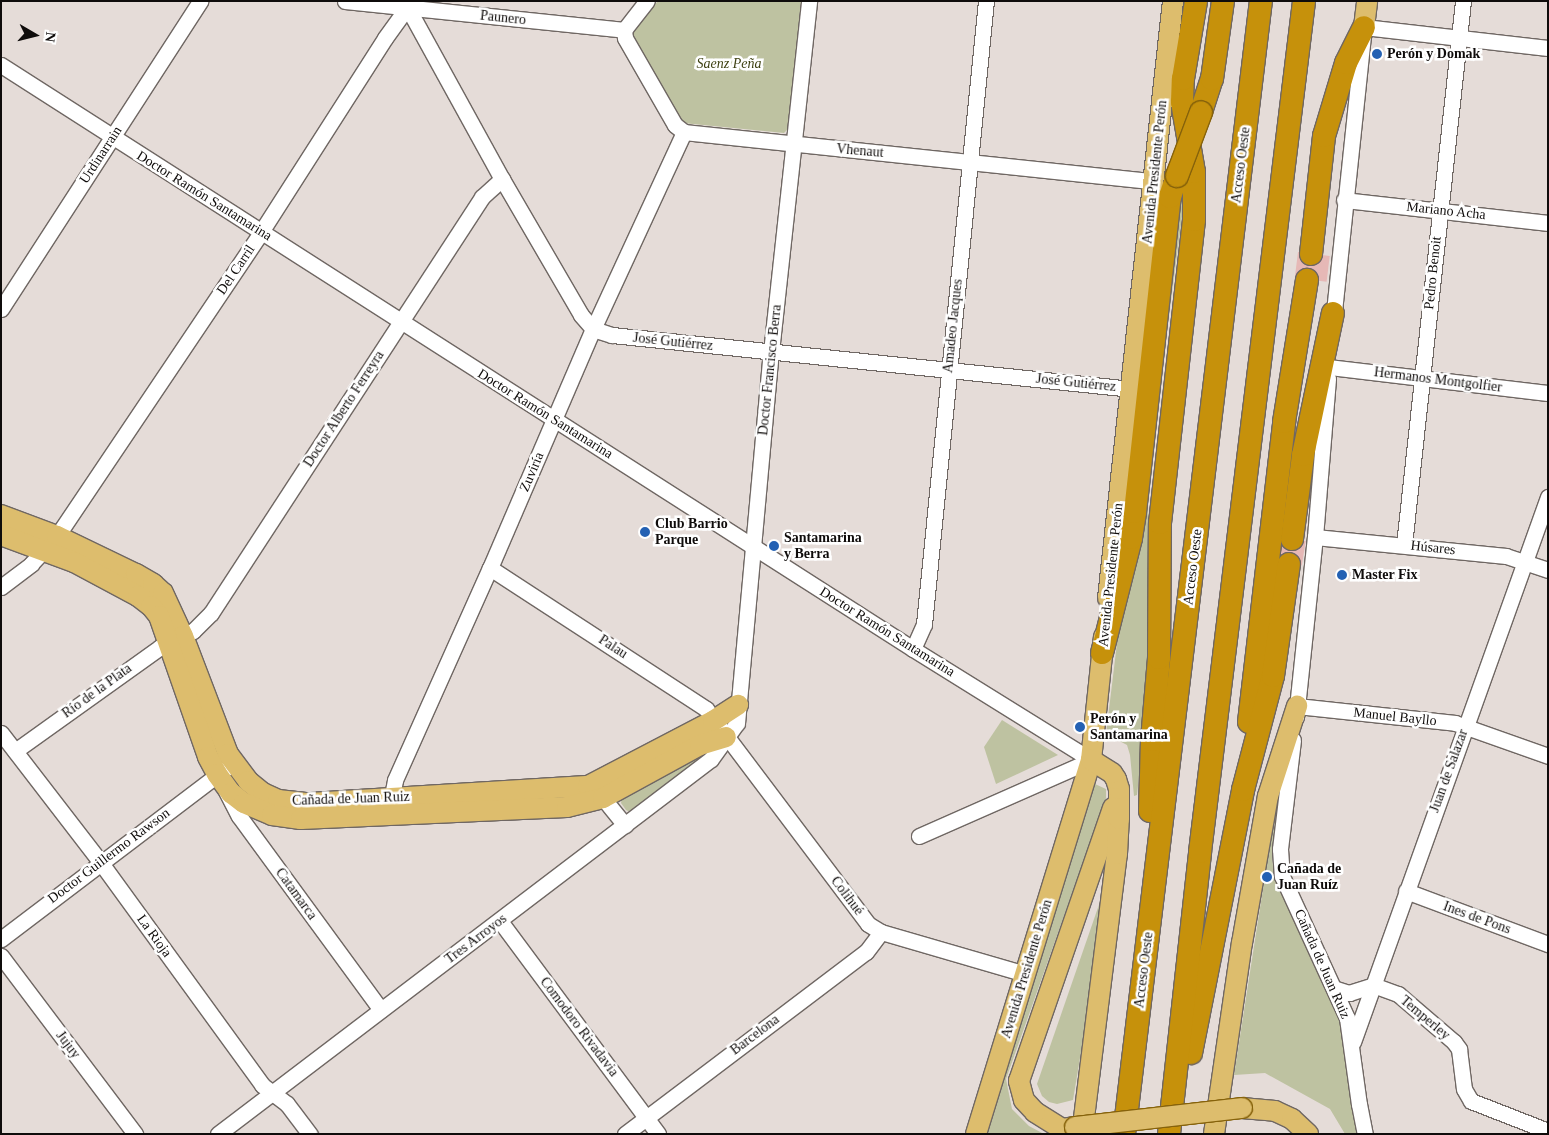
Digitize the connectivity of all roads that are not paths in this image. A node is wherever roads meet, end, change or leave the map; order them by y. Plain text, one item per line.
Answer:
1 (200, 1) edge
2 (345, 1) edge
3 (647, 1) edge
4 (809, 1) edge
5 (986, 1) edge
6 (1173, 1) edge
7 (1196, 1) edge
8 (1223, 1) edge
9 (1261, 1) edge
10 (1304, 1) edge
11 (1367, 1) edge
12 (1463, 1) edge
13 (407, 4) edge
14 (1364, 27) junction
15 (624, 30) junction
16 (1459, 37) junction
17 (1548, 48) edge
18 (1, 65) edge
19 (684, 132) junction
20 (112, 137) junction
21 (794, 145) junction
22 (970, 161) junction
23 (502, 179) junction
24 (1154, 181) junction
25 (1344, 200) junction
26 (1440, 210) junction
27 (1548, 223) edge
28 (261, 232) junction
29 (1311, 254) dead end
30 (1307, 280) dead end
31 (1, 309) edge
32 (1333, 313) junction
33 (400, 322) junction
34 (593, 329) junction
35 (771, 352) junction
36 (1329, 367) junction
37 (948, 370) junction
38 (1422, 378) junction
39 (1132, 389) junction
40 (1548, 393) edge
41 (555, 420) junction
42 (1548, 498) edge
43 (1, 515) edge
44 (1, 535) edge
45 (1315, 537) junction
46 (1292, 539) dead end
47 (51, 543) junction
48 (1404, 545) junction
49 (753, 546) junction
50 (1524, 561) junction
51 (1289, 564) dead end
52 (490, 568) junction
53 (1548, 570) edge
54 (1, 587) edge
55 (176, 639) junction
56 (913, 649) junction
57 (1102, 654) junction
58 (738, 705) junction
59 (1297, 706) junction
60 (713, 720) junction
61 (1466, 726) junction
62 (1, 733) edge
63 (726, 737) junction
64 (15, 751) junction
65 (1548, 756) edge
66 (1091, 760) junction
67 (225, 769) junction
68 (1242, 790) junction
69 (1118, 794) junction
70 (603, 798) junction
71 (390, 806) junction
72 (625, 825) junction
73 (919, 836) dead end
74 (101, 863) junction
75 (1406, 891) junction
76 (500, 921) junction
77 (881, 932) junction
78 (1148, 934) junction
79 (1, 938) edge
80 (1548, 944) edge
81 (1, 956) edge
82 (1026, 974) junction
83 (1373, 984) junction
84 (1336, 990) junction
85 (381, 1010) junction
86 (1352, 1045) junction
87 (273, 1093) junction
88 (646, 1118) junction
89 (1069, 1131) edge
90 (1548, 1131) edge
91 (135, 1134) edge
92 (218, 1134) edge
93 (310, 1134) edge
94 (625, 1134) edge
95 (658, 1134) edge
96 (976, 1134) edge
97 (1124, 1134) edge
98 (1169, 1134) edge
99 (1174, 1134) edge
100 (1214, 1134) edge
101 (1308, 1134) edge
102 (1365, 1134) edge

1 - 20 street, Urdinarrain
2 - 13 street, Paunero
3 - 15 street
4 - 21 street, Doctor Francisco Berra
5 - 22 street, Amadeo Jacques
6 - 24 main road, Avenida Presidente Perón
7 - 78 highway
8 - 57 highway, bridge
9 - 78 highway, Acceso Oeste
10 - 98 highway
11 - 14 main road
12 - 16 street, Pedro Benoit
13 - 15 street, Paunero
13 - 23 street
13 - 28 street, Del Carril
14 - 16 street
14 - 25 street
14 - 29 highway
15 - 19 street
16 - 17 street
16 - 26 street, Pedro Benoit
18 - 20 street, Doctor Ramón Santamarina
19 - 21 street, Vhenaut
19 - 34 street, Zuviría
20 - 28 street, Doctor Ramón Santamarina
20 - 31 street, Urdinarrain
21 - 22 street, Vhenaut
21 - 35 street, Doctor Francisco Berra
22 - 24 street, Vhenaut
22 - 37 street, Amadeo Jacques
23 - 33 street, Doctor Alberto Ferreyra
23 - 34 street
24 - 39 main road, Avenida Presidente Perón
25 - 26 street, Mariano Acha
25 - 32 street
26 - 27 street, Mariano Acha
26 - 38 street, Pedro Benoit
28 - 33 street, Doctor Ramón Santamarina
28 - 47 street, Del Carril
30 - 68 highway
32 - 36 street
32 - 46 highway
33 - 41 street, Doctor Ramón Santamarina
33 - 55 street, Doctor Alberto Ferreyra
34 - 35 street, José Gutiérrez
34 - 41 street, Zuviría
35 - 37 street, José Gutiérrez
35 - 49 street, Doctor Francisco Berra
36 - 38 street, Hermanos Montgolfier
36 - 45 street
37 - 39 street, José Gutiérrez
37 - 56 street, Amadeo Jacques
38 - 40 street, Hermanos Montgolfier
38 - 48 street, Pedro Benoit
39 - 57 main road, Avenida Presidente Perón
41 - 49 street, Doctor Ramón Santamarina
41 - 52 street, Zuviría
42 - 50 street, Juan de Salazar
43 - 47 main road, Cañada de Juan Ruiz
44 - 47 main road, Cañada de Juan Ruiz
45 - 48 street, Húsares
45 - 59 street
47 - 54 street, Del Carril
47 - 55 main road, Cañada de Juan Ruiz
48 - 50 street, Húsares
49 - 56 street, Doctor Ramón Santamarina
49 - 58 street, Doctor Francisco Berra
50 - 53 street, Húsares
50 - 61 street, Juan de Salazar
51 - 68 highway
52 - 60 street, Palau
52 - 71 street, Zuviría
55 - 64 street, Río de la Plata
55 - 67 main road, Cañada de Juan Ruiz
56 - 66 street, Doctor Ramón Santamarina
57 - 66 main road, Avenida Presidente Perón
58 - 60 main road, Cañada de Juan Ruiz
58 - 63 street, Doctor Francisco Berra
59 - 61 street, Manuel Bayllo
59 - 84 street, Cañada de Juan Ruiz
59 - 100 main road
60 - 63 street, Palau
60 - 71 main road, Cañada de Juan Ruiz
61 - 65 street, Manuel Bayllo
61 - 75 street, Juan de Salazar
62 - 64 street, La Rioja
63 - 70 main road, Cañada de Juan Ruiz
63 - 72 street, Tres Arroyos
63 - 77 street, Colihué
64 - 74 street, La Rioja
66 - 69 main road
66 - 73 street
66 - 82 main road, Avenida Presidente Perón
67 - 71 main road, Cañada de Juan Ruiz
67 - 74 street, Doctor Guillermo Rawson
67 - 85 street, Catamarca
68 - 99 highway
69 - 89 main road
69 - 89 main road
70 - 71 main road, Cañada de Juan Ruiz
70 - 72 street
72 - 76 street, Tres Arroyos
74 - 79 street, Doctor Guillermo Rawson
74 - 87 street, La Rioja
75 - 80 street, Ines de Pons
75 - 83 street, Juan de Salazar
76 - 85 street, Tres Arroyos
76 - 88 street, Comodoro Rivadavia
77 - 82 street, Colihué
77 - 88 street, Barcelona
78 - 97 highway, Acceso Oeste
81 - 91 street, Jujuy
82 - 96 main road, Avenida Presidente Perón
83 - 84 street
83 - 86 street, Juan de Salazar
83 - 90 street, Temperley
84 - 86 street, Cañada de Juan Ruiz
85 - 87 street, Tres Arroyos
86 - 102 street, Cañada de Juan Ruiz
87 - 92 street, Tres Arroyos
87 - 93 street, La Rioja
88 - 94 street, Barcelona
88 - 95 street, Comodoro Rivadavia
89 - 101 main road, bridge

